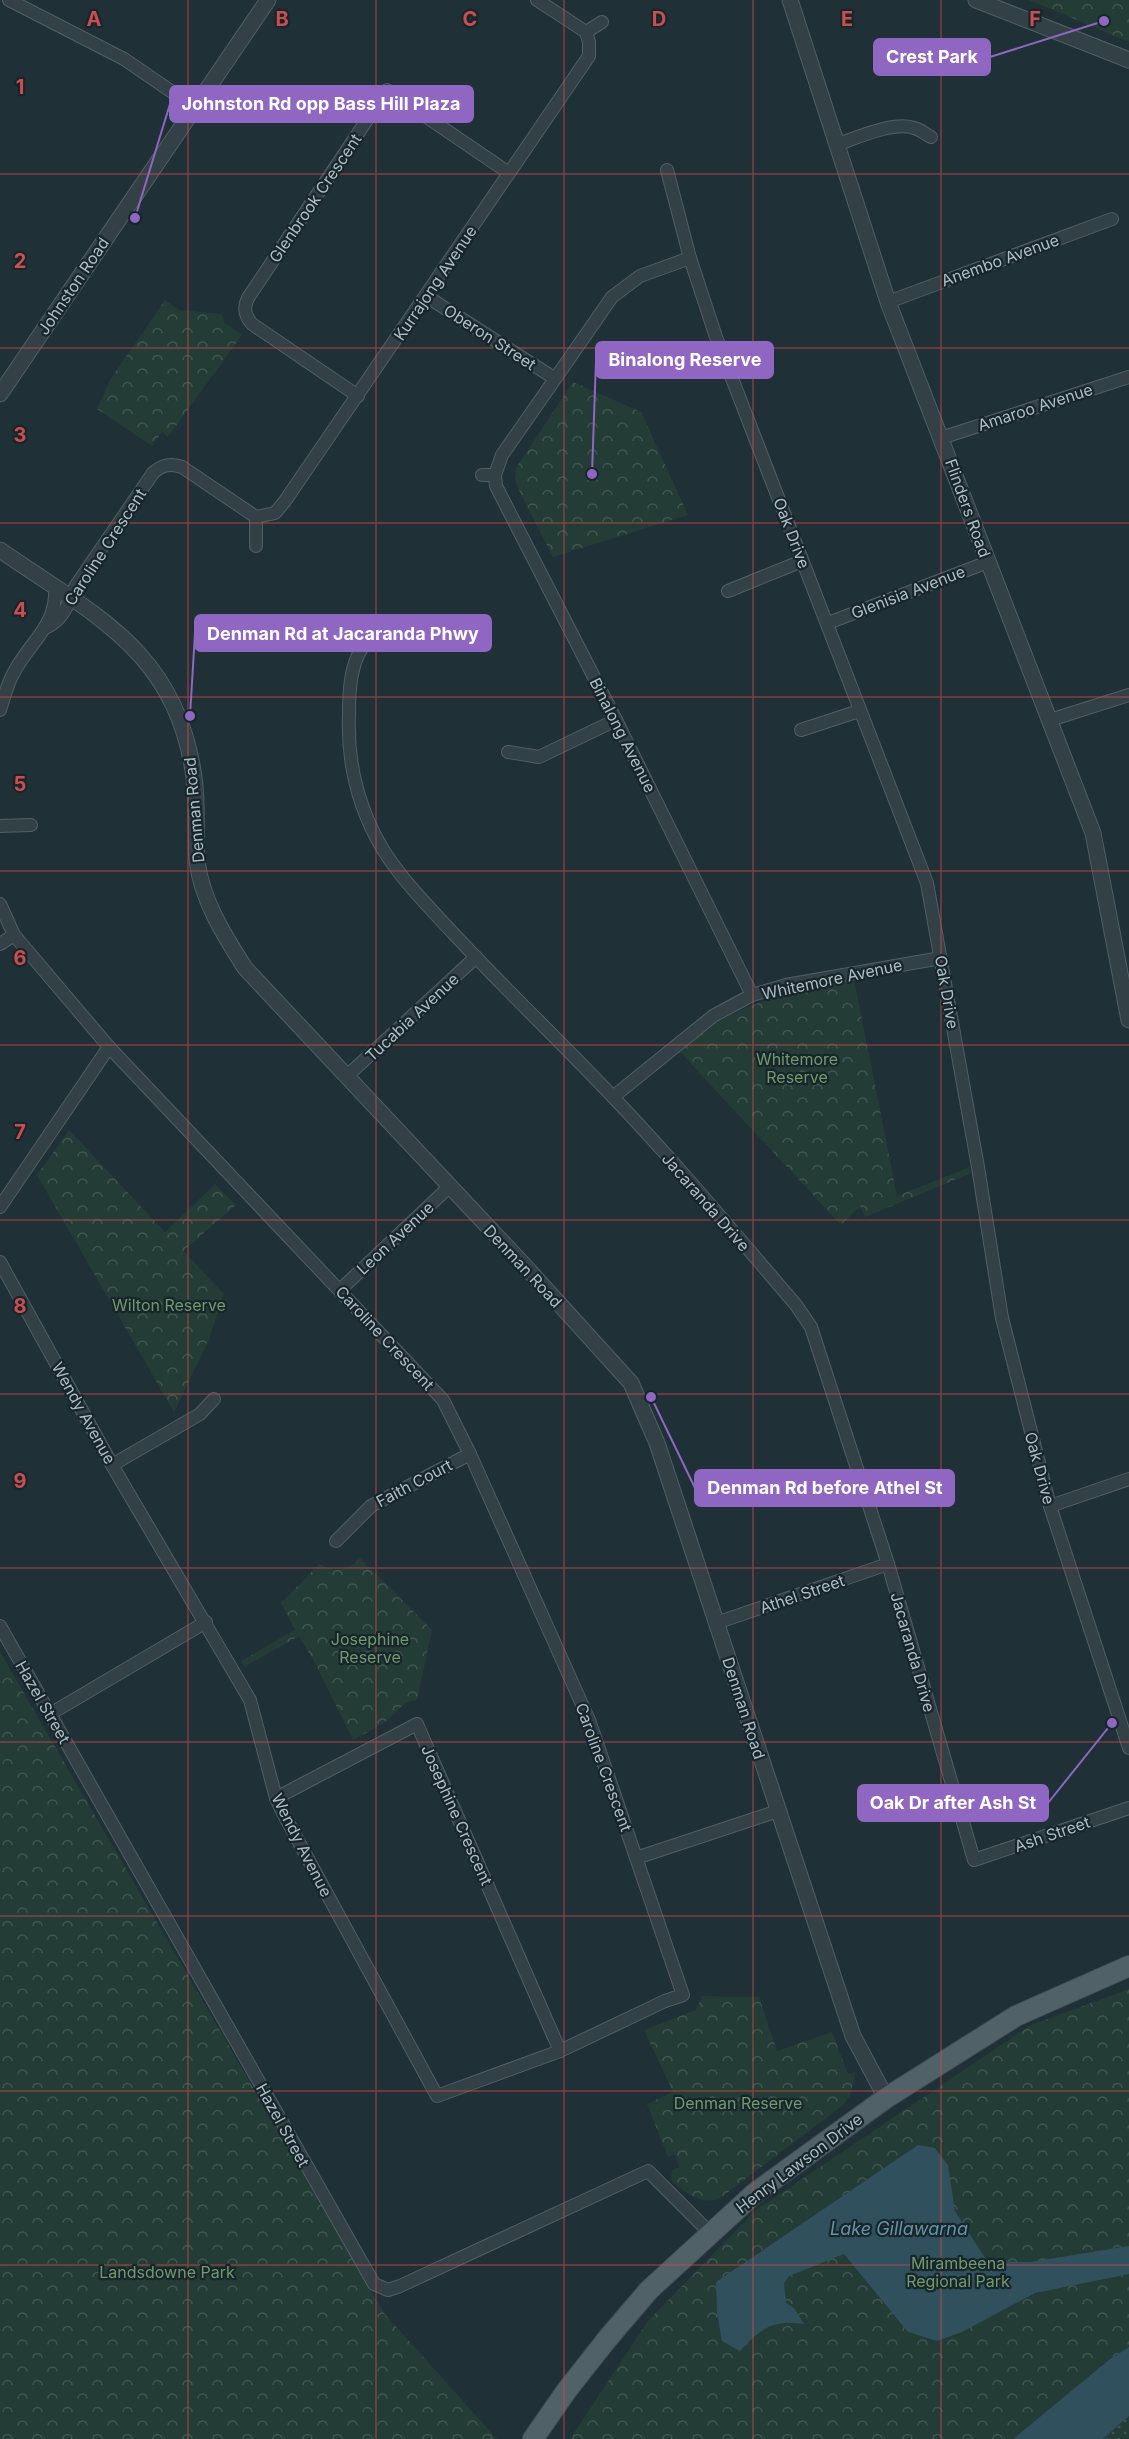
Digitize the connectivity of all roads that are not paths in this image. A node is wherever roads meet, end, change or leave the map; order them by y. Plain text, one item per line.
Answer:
1 (9, 0) edge
2 (268, 0) edge
3 (537, 0) edge
4 (790, 0) edge
5 (976, 0) edge
6 (602, 22) dead end
7 (586, 32) junction
8 (1129, 60) edge
9 (194, 106) junction
10 (930, 137) dead end
11 (836, 145) junction
12 (667, 170) dead end
13 (509, 173) junction
14 (1112, 219) dead end
15 (690, 258) junction
16 (426, 296) junction
17 (888, 302) junction
18 (1129, 377) edge
19 (554, 378) junction
20 (0, 394) edge
21 (358, 396) junction
22 (942, 438) junction
23 (482, 475) dead end
24 (495, 475) junction
25 (256, 517) junction
26 (256, 546) dead end
27 (0, 550) edge
28 (802, 561) junction
29 (988, 562) junction
30 (55, 586) junction
31 (728, 591) dead end
32 (71, 597) junction
33 (828, 623) junction
34 (386, 626) dead end
35 (47, 627) junction
36 (1129, 695) edge
37 (0, 710) edge
38 (859, 711) junction
39 (616, 720) junction
40 (1050, 720) junction
41 (801, 730) dead end
42 (508, 752) dead end
43 (31, 825) dead end
44 (0, 826) edge
45 (0, 904) edge
46 (14, 935) junction
47 (0, 944) edge
48 (476, 957) junction
49 (941, 958) junction
50 (752, 995) junction
51 (1129, 1020) edge
52 (109, 1047) junction
53 (347, 1076) junction
54 (613, 1097) junction
55 (449, 1187) junction
56 (0, 1206) edge
57 (0, 1262) edge
58 (340, 1290) junction
59 (214, 1399) dead end
60 (470, 1454) junction
61 (112, 1465) junction
62 (1129, 1479) edge
63 (1050, 1506) junction
64 (336, 1541) dead end
65 (888, 1564) junction
66 (206, 1622) junction
67 (716, 1623) junction
68 (0, 1626) edge
69 (50, 1714) junction
70 (1129, 1748) edge
71 (276, 1798) junction
72 (1129, 1808) edge
73 (778, 1811) junction
74 (636, 1858) junction
75 (974, 1860) joint
76 (1129, 1966) edge
77 (683, 1995) joint
78 (560, 2051) junction
79 (886, 2098) junction
80 (711, 2234) junction
81 (534, 2439) edge

1 - 9 street
2 - 9 street, Johnston Road
3 - 7 street
4 - 11 street, Flinders Road
5 - 8 street
6 - 7 street
7 - 13 street, Kurrajong Avenue
9 - 20 street, Johnston Road
10 - 11 street
11 - 17 street, Flinders Road
12 - 15 street, Oak Drive
13 - 16 street, Kurrajong Avenue
13 - 21 street, Glenbrook Crescent
14 - 17 street, Anembo Avenue
15 - 19 street
15 - 28 street, Oak Drive
16 - 19 street, Oberon Street
16 - 21 street, Kurrajong Avenue
17 - 22 street, Flinders Road
18 - 22 street, Amaroo Avenue
19 - 24 street
21 - 25 street, Kurrajong Avenue
22 - 29 street, Flinders Road
23 - 24 street
24 - 39 street, Binalong Avenue
25 - 26 street
25 - 32 street, Caroline Crescent
27 - 30 street, Denman Road
28 - 31 street
28 - 33 street, Oak Drive
29 - 33 street, Glenisia Avenue
29 - 40 street, Flinders Road
30 - 32 street, Denman Road
30 - 35 street, Caroline Crescent
32 - 35 street, Caroline Crescent
32 - 53 street, Denman Road
33 - 38 street, Oak Drive
34 - 48 street, Jacaranda Drive
35 - 37 street, Caroline Crescent
36 - 40 street
38 - 41 street
38 - 49 street, Oak Drive
39 - 42 street
39 - 50 street, Binalong Avenue
40 - 51 street, Flinders Road
43 - 44 street
45 - 46 street, Caroline Crescent
46 - 47 street
46 - 52 street, Caroline Crescent
48 - 53 street, Tucabia Avenue
48 - 54 street, Jacaranda Drive
49 - 50 street, Whitemore Avenue
49 - 63 street, Oak Drive
50 - 54 street, Whitemore Avenue
52 - 56 street
52 - 58 street, Caroline Crescent
53 - 55 street, Denman Road
54 - 65 street, Jacaranda Drive
55 - 58 street, Leon Avenue
55 - 67 street, Denman Road
57 - 61 street, Wendy Avenue
58 - 60 street, Caroline Crescent
59 - 61 street
60 - 64 street, Faith Court
60 - 74 street, Caroline Crescent
61 - 66 street, Wendy Avenue
62 - 63 street
63 - 70 street, Oak Drive
65 - 67 street, Athel Street
65 - 75 street, Jacaranda Drive
66 - 69 street
66 - 71 street, Wendy Avenue
67 - 73 street, Denman Road
68 - 69 street, Hazel Street
69 - 80 street, Hazel Street
71 - 78 street, Wendy Avenue
71 - 78 street, Josephine Crescent
72 - 75 street, Ash Street
73 - 74 street
73 - 79 street, Denman Road
74 - 77 street, Caroline Crescent
76 - 79 main road, Henry Lawson Drive
77 - 78 street, Wendy Avenue
79 - 80 main road, Henry Lawson Drive
80 - 81 main road, Henry Lawson Drive

